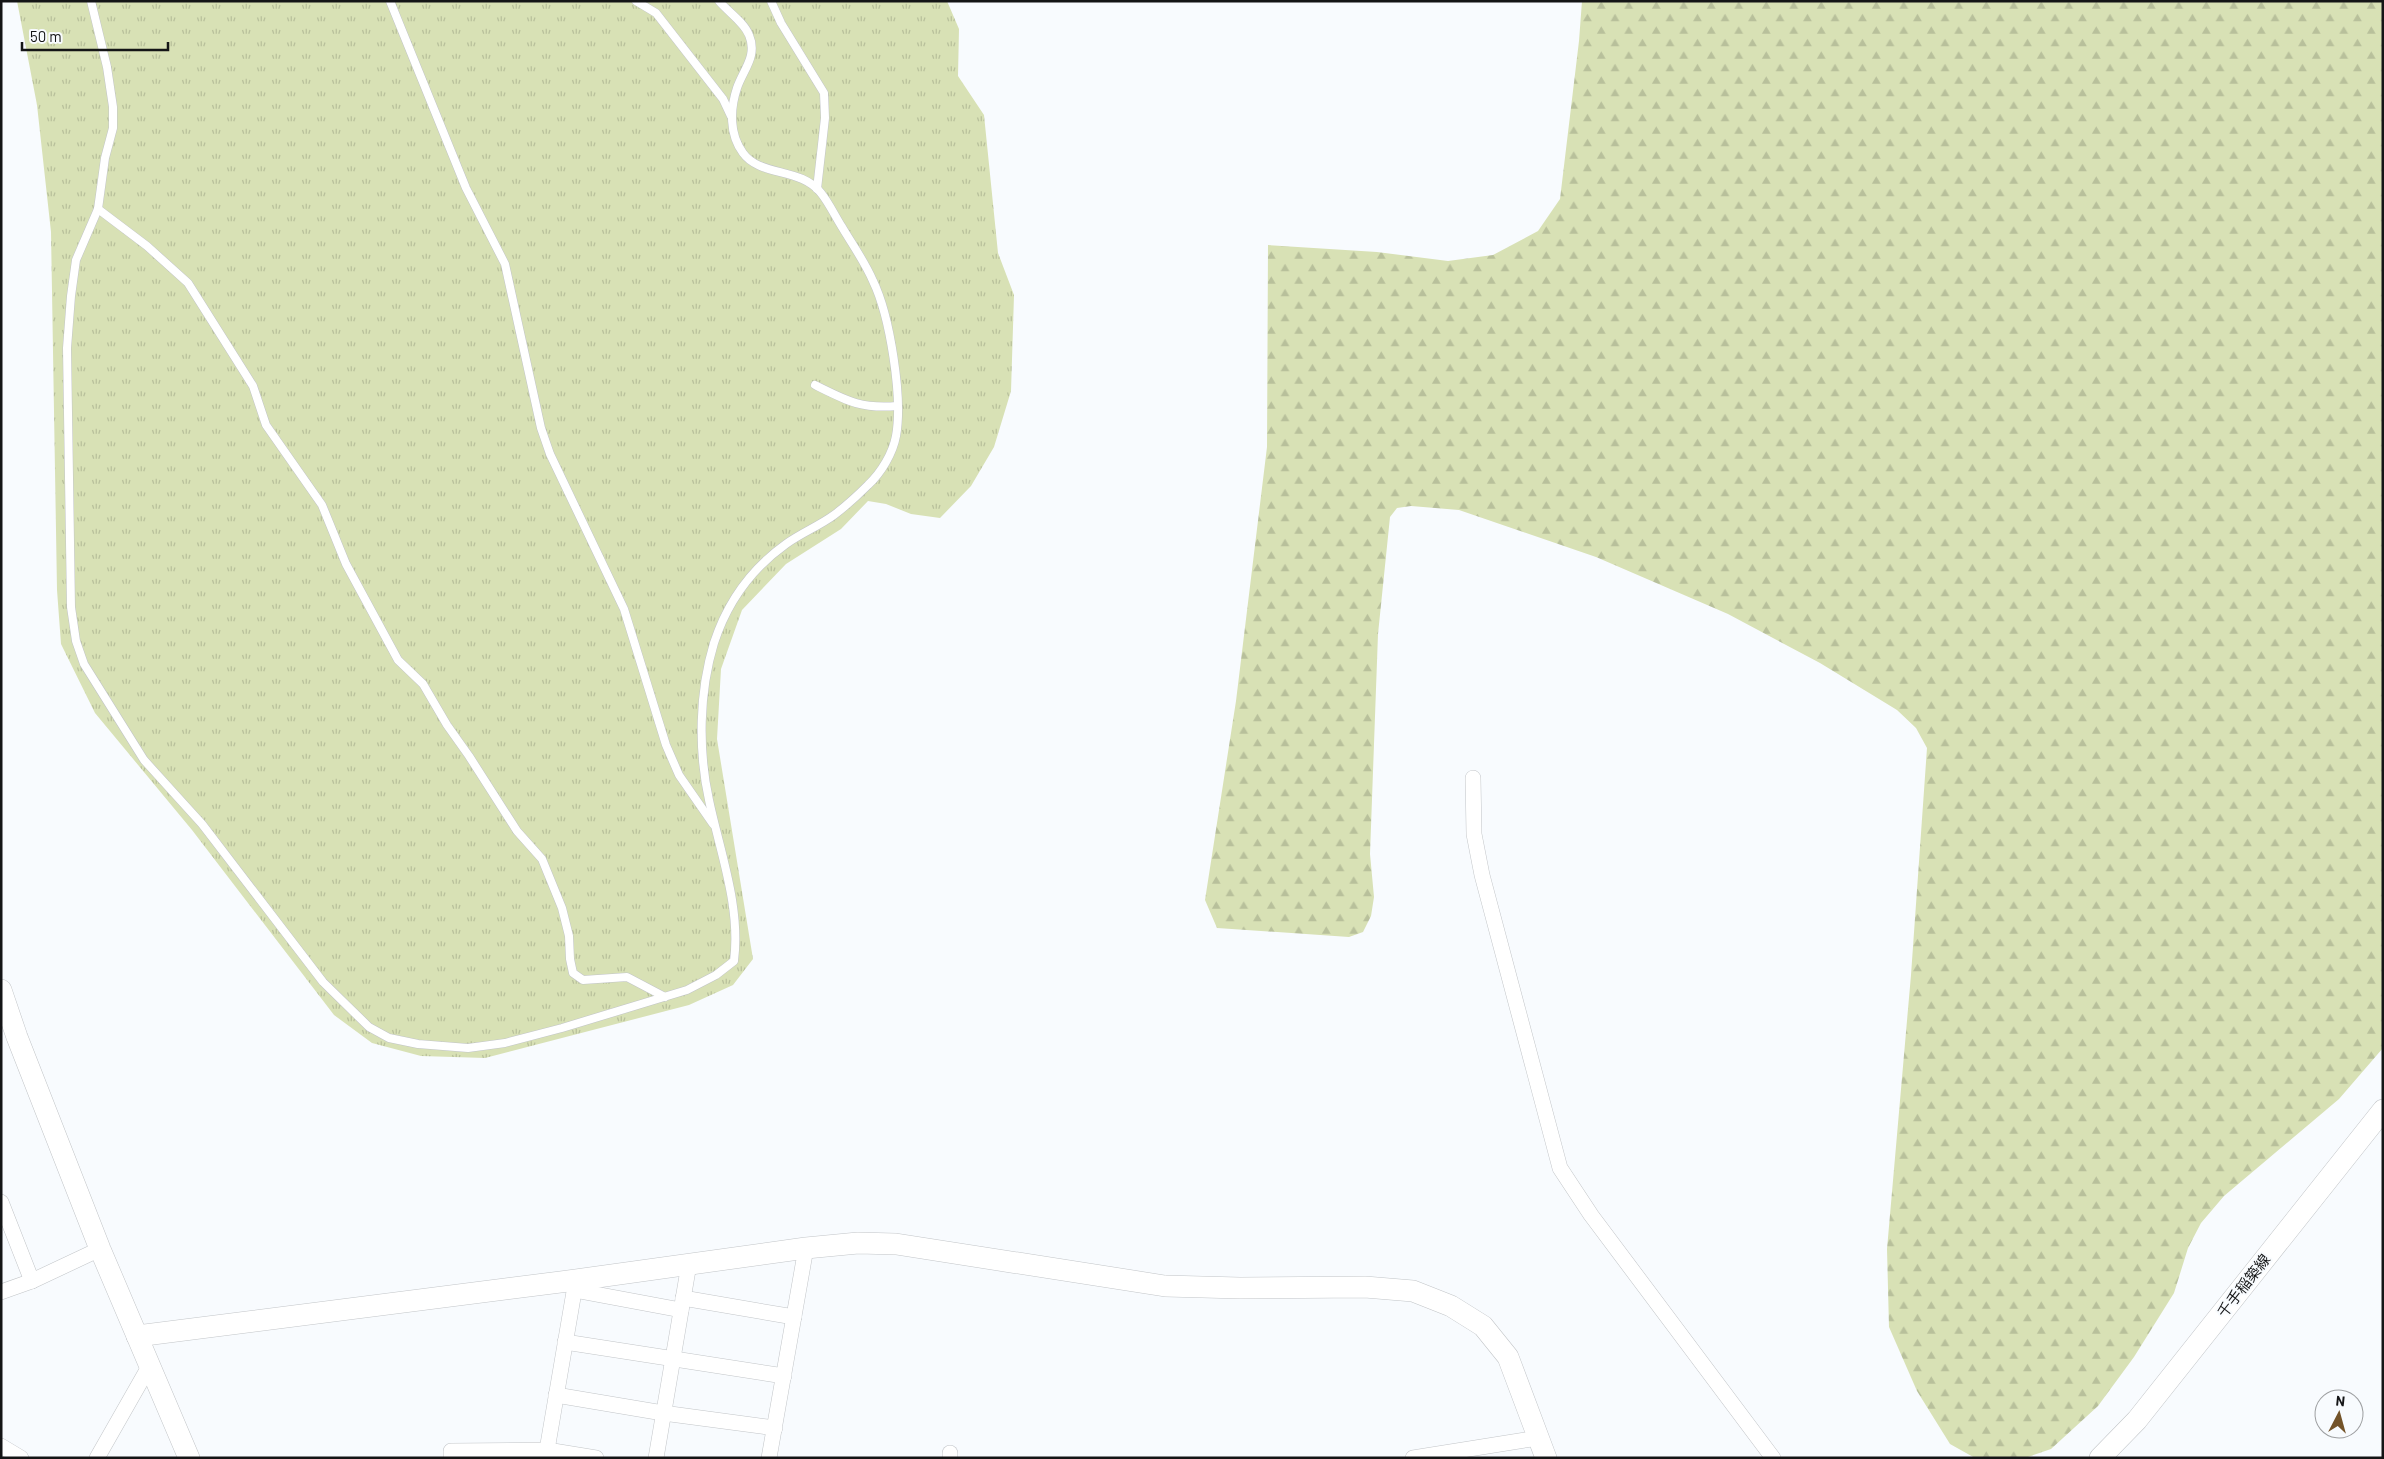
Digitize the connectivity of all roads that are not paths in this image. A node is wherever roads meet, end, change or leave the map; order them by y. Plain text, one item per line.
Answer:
1 (91, 1) edge
2 (390, 1) edge
3 (636, 1) edge
4 (719, 1) edge
5 (771, 1) edge
6 (731, 116) junction
7 (817, 189) junction
8 (98, 209) junction
9 (816, 385) dead end
10 (897, 406) junction
11 (1473, 778) dead end
12 (716, 828) junction
13 (1, 990) edge
14 (665, 997) junction
15 (2383, 1110) edge
16 (1, 1202) edge
17 (806, 1248) junction
18 (100, 1249) junction
19 (690, 1264) junction
20 (32, 1282) junction
21 (575, 1284) junction
22 (1, 1292) edge
23 (682, 1304) junction
24 (794, 1318) junction
25 (137, 1336) junction
26 (565, 1342) junction
27 (673, 1360) junction
28 (150, 1365) junction
29 (784, 1376) junction
30 (556, 1395) junction
31 (663, 1413) junction
32 (775, 1428) junction
33 (1538, 1438) junction
34 (1, 1446) edge
35 (547, 1450) junction
36 (21, 1458) edge
37 (97, 1458) edge
38 (189, 1458) edge
39 (451, 1458) edge
40 (596, 1458) edge
41 (656, 1458) edge
42 (770, 1458) edge
43 (1413, 1458) edge
44 (1546, 1458) edge
45 (1773, 1458) edge
46 (2100, 1458) edge

1 - 8 lane
2 - 12 lane
3 - 6 lane
4 - 6 lane
5 - 7 lane
6 - 7 lane
7 - 10 lane
8 - 14 lane
8 - 14 lane
9 - 10 lane
10 - 12 lane
11 - 45 street
12 - 14 lane
13 - 18 street
15 - 46 street, 千手稲築線
16 - 20 street
17 - 19 street
17 - 24 street
17 - 33 street
18 - 20 street
18 - 25 street
19 - 21 street
19 - 23 street
20 - 22 street
21 - 23 street
21 - 25 street
21 - 26 street
23 - 24 street
23 - 27 street
24 - 29 street
25 - 28 street
26 - 27 street
26 - 30 street
27 - 29 street
27 - 31 street
28 - 37 street
28 - 38 street
29 - 32 street
30 - 31 street
30 - 35 street
31 - 32 street
31 - 41 street
32 - 42 street
33 - 43 street
33 - 44 street
34 - 36 street
35 - 39 street
35 - 40 street

